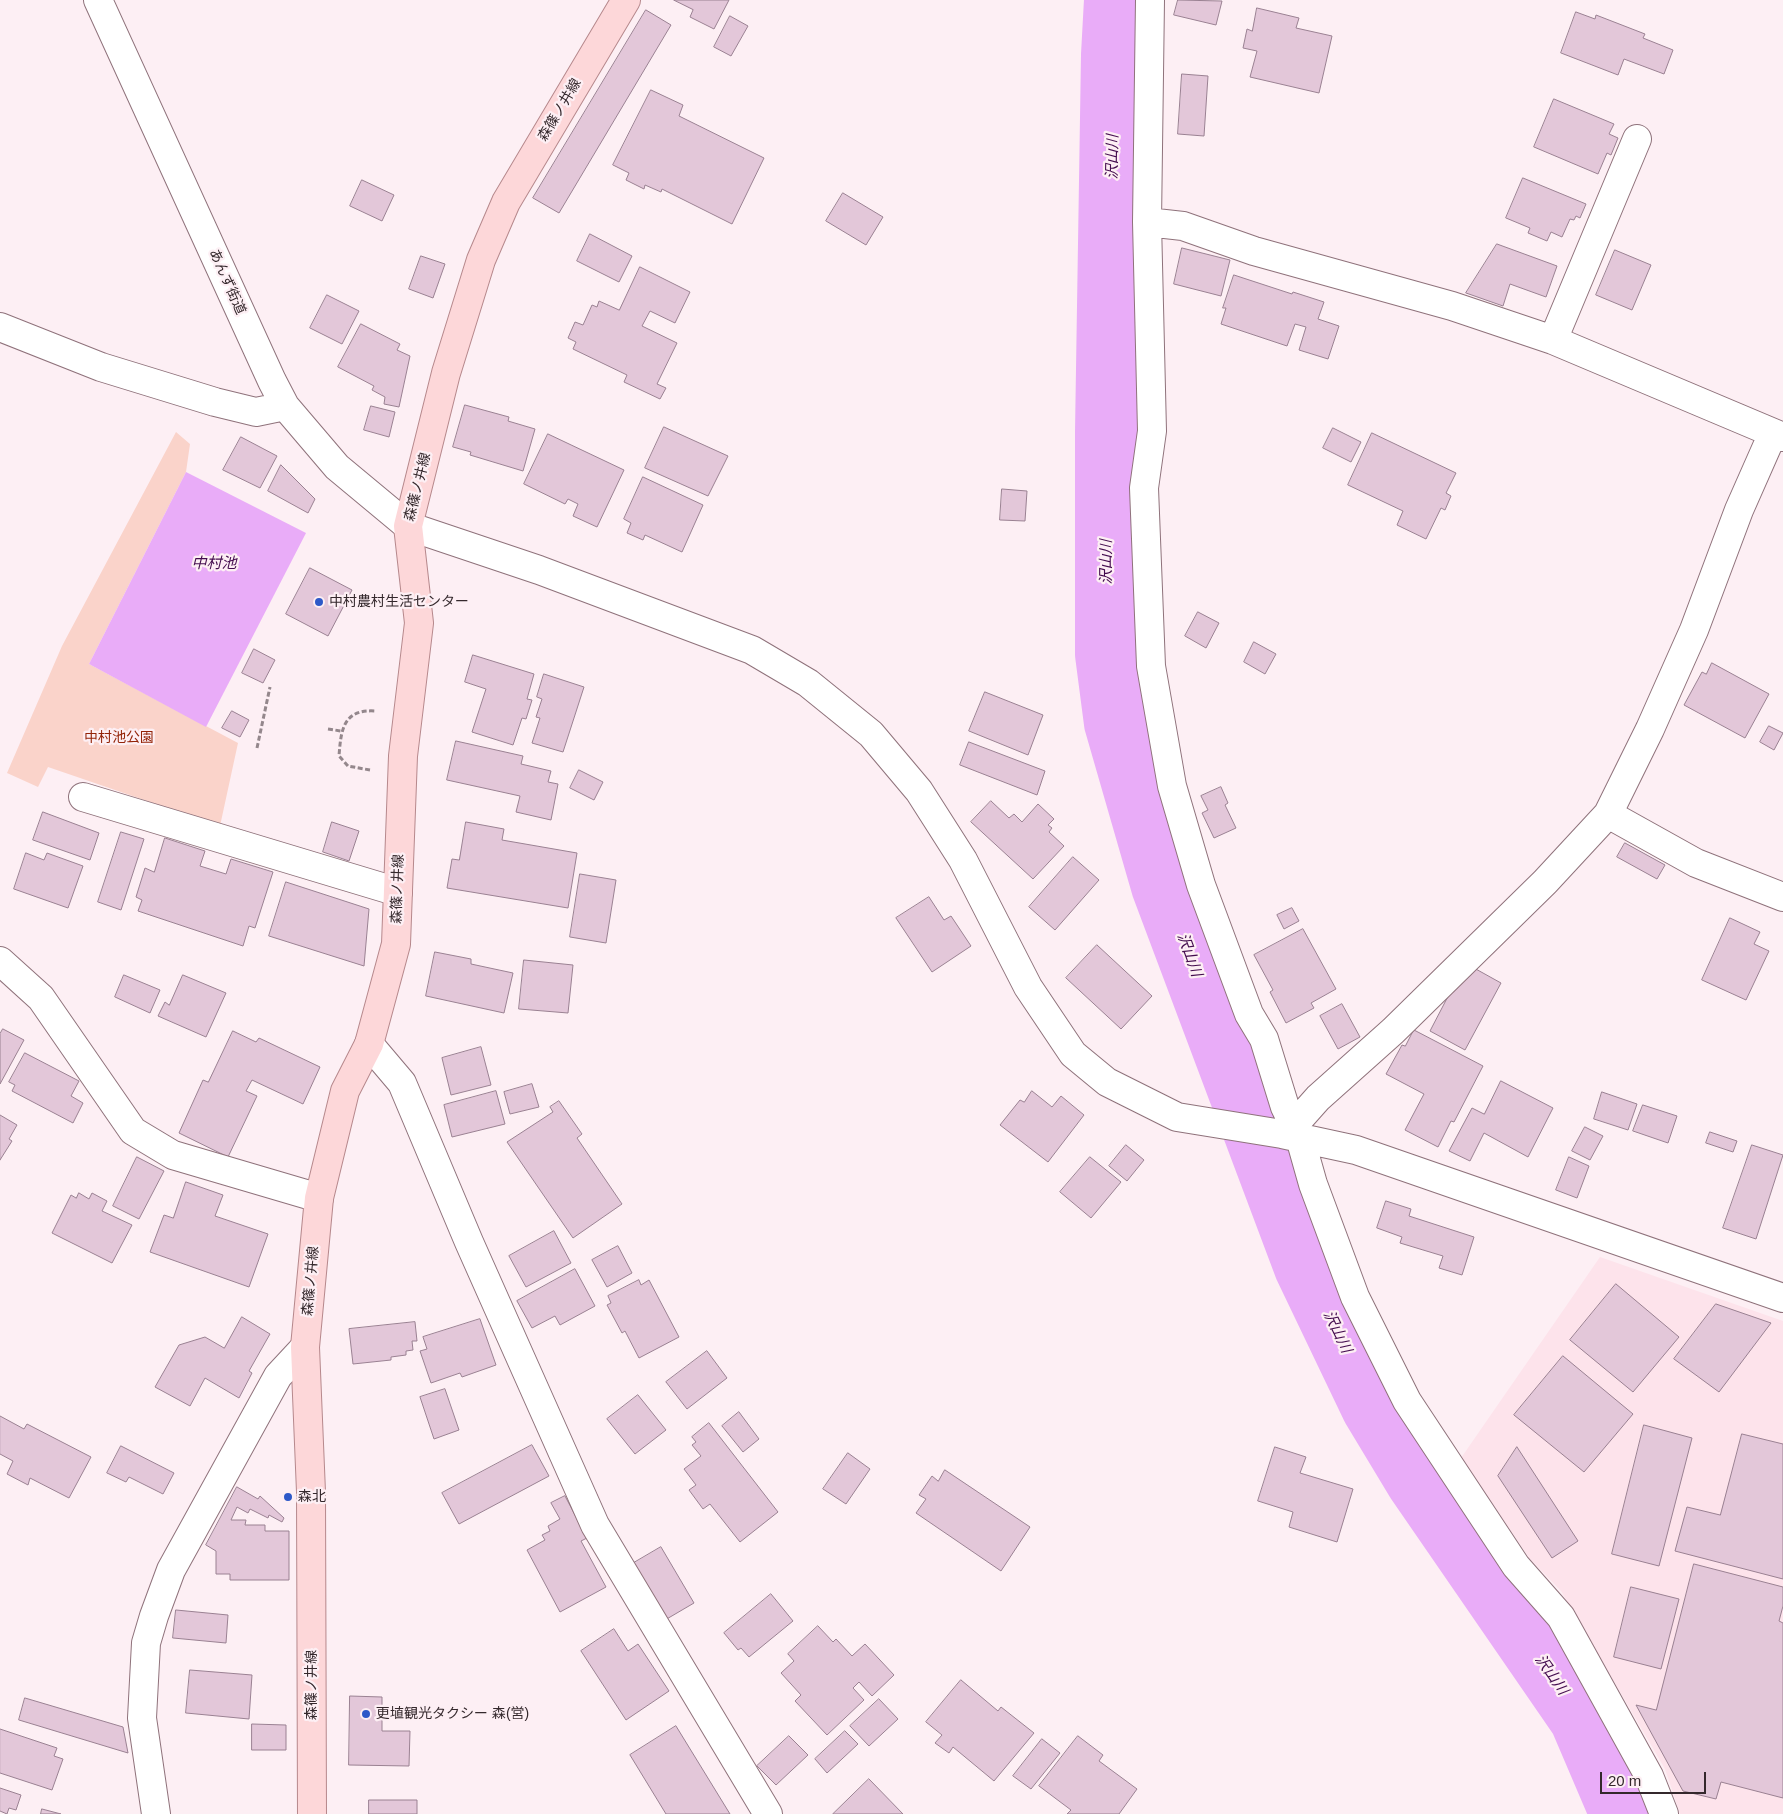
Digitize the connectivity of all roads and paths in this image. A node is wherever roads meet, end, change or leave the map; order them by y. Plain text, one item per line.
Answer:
1 (98, 0) edge
2 (626, 0) edge
3 (1150, 0) edge
4 (1637, 139) dead end
5 (1147, 222) junction
6 (0, 326) edge
7 (1553, 340) junction
8 (285, 406) junction
9 (1778, 435) edge
10 (408, 526) junction
11 (270, 687) dead end
12 (384, 711) dead end
13 (263, 719) junction
14 (269, 720) dead end
15 (328, 729) dead end
16 (341, 731) junction
17 (257, 748) dead end
18 (379, 770) dead end
19 (83, 797) dead end
20 (1608, 814) junction
21 (398, 892) junction
22 (1783, 897) edge
23 (0, 961) edge
24 (369, 1044) junction
25 (1292, 1132) junction
26 (319, 1198) junction
27 (1783, 1298) edge
28 (305, 1347) junction
29 (156, 1814) edge
30 (312, 1814) edge
31 (768, 1814) edge
32 (1664, 1814) edge

1 - 8 street, あんず街道
2 - 10 main road, 森篠ノ井線
3 - 5 street
4 - 7 street
5 - 7 street
5 - 25 street
6 - 8 street
7 - 9 street
8 - 10 street, あんず街道
9 - 20 street
10 - 21 main road, 森篠ノ井線
10 - 25 street, あんず街道
11 - 13 path
12 - 16 path
13 - 14 path
13 - 17 path
15 - 16 path
16 - 18 path
19 - 21 street
20 - 22 street
20 - 25 street
21 - 24 main road, 森篠ノ井線
23 - 26 street
24 - 26 main road, 森篠ノ井線
24 - 31 street
25 - 27 street, あんず街道
25 - 32 street
26 - 28 main road, 森篠ノ井線
28 - 29 street
28 - 30 main road, 森篠ノ井線

